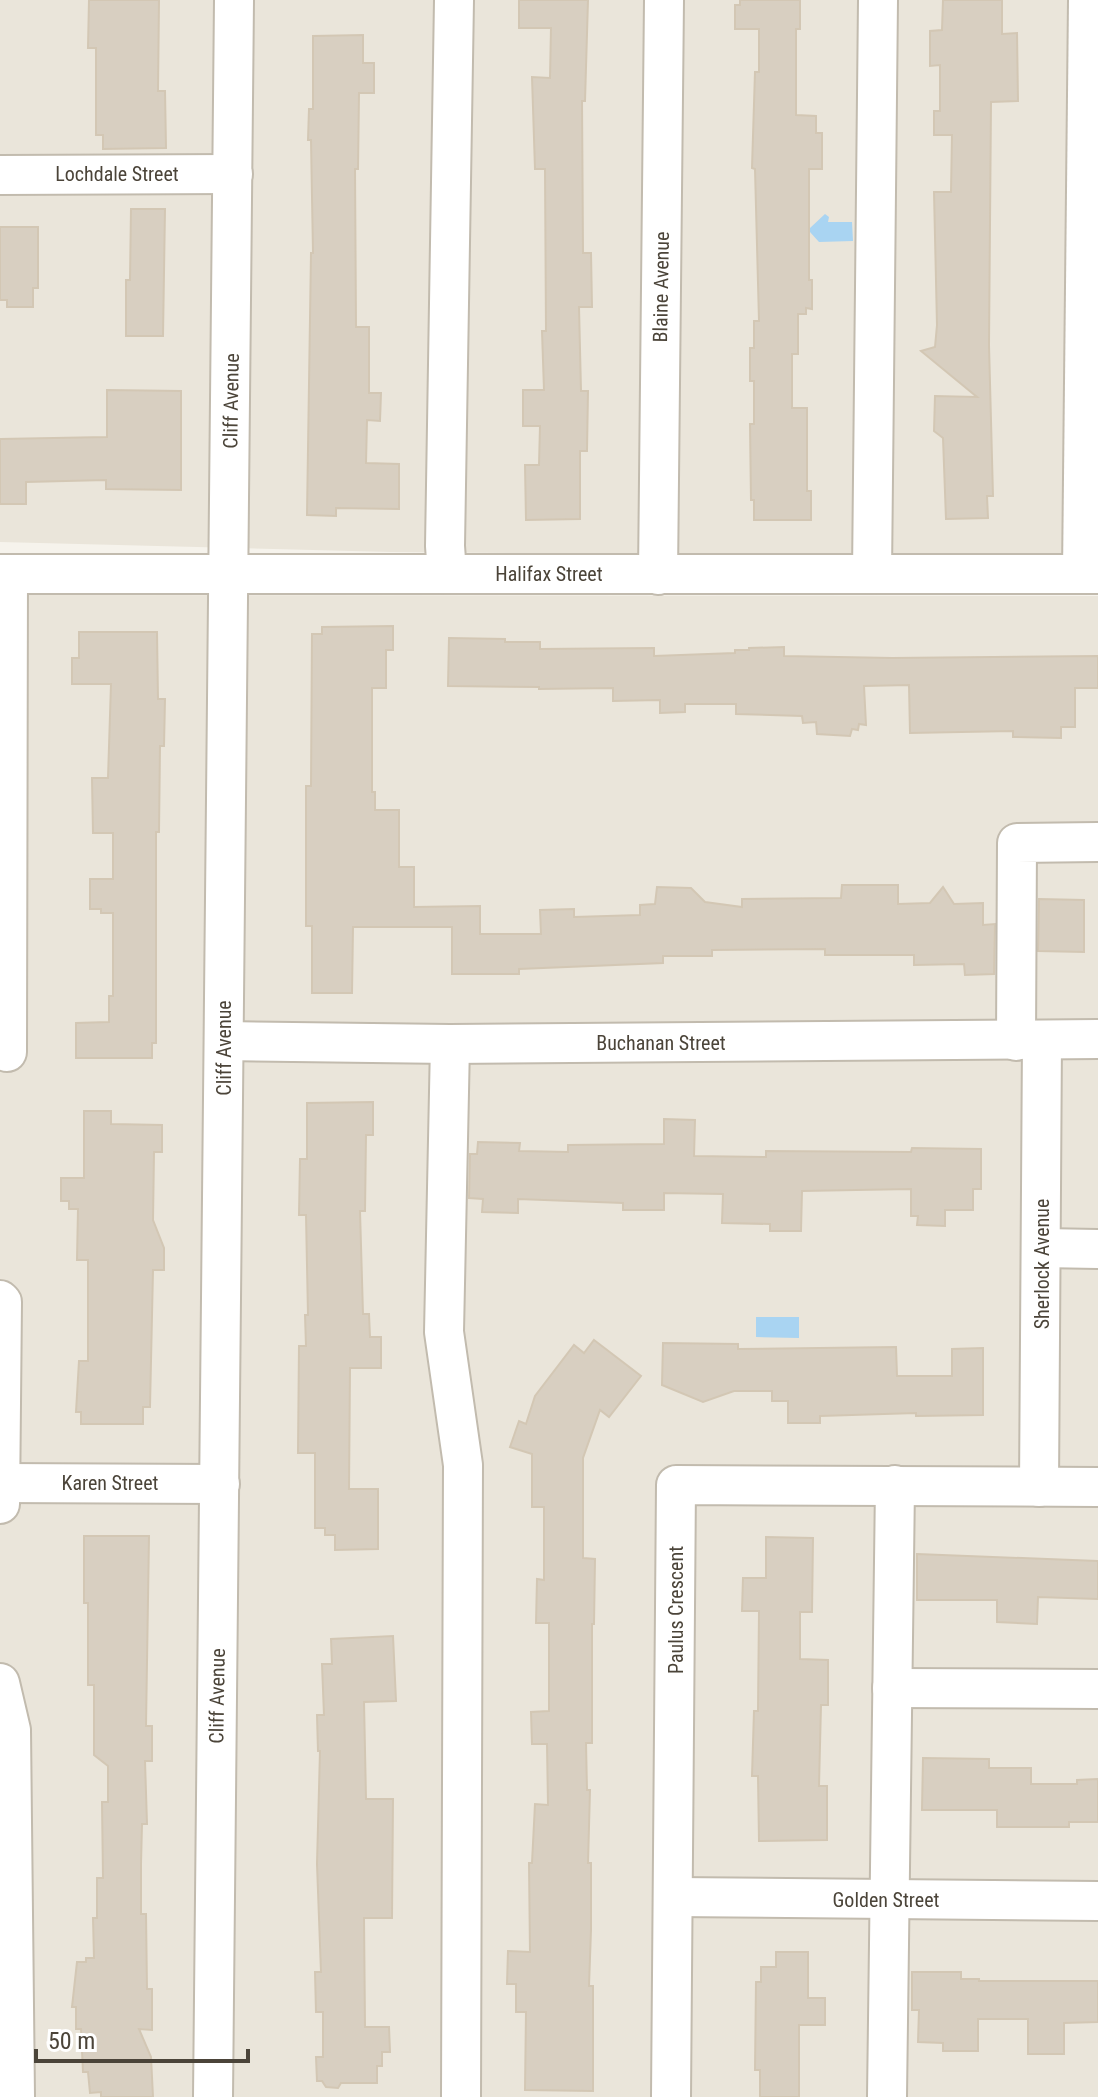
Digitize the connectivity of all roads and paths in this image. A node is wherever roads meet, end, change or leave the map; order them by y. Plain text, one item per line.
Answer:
1 (234, 0) edge
2 (454, 0) edge
3 (664, 0) edge
4 (878, 0) edge
5 (1088, 0) edge
6 (233, 174) junction
7 (0, 175) edge
8 (4, 574) edge
9 (228, 574) junction
10 (447, 574) junction
11 (872, 574) junction
12 (1090, 574) edge
13 (658, 575) junction
14 (1098, 842) edge
15 (1098, 1039) edge
16 (224, 1041) junction
17 (1029, 1041) junction
18 (450, 1044) junction
19 (7, 1052) dead end
20 (1042, 1248) junction
21 (1098, 1249) edge
22 (0, 1300) edge
23 (0, 1483) edge
24 (220, 1484) junction
25 (895, 1485) junction
26 (1039, 1487) junction
27 (1098, 1487) edge
28 (0, 1504) edge
29 (0, 1683) edge
30 (892, 1688) junction
31 (1098, 1689) edge
32 (674, 1897) junction
33 (890, 1900) junction
34 (1098, 1901) edge
35 (15, 2097) edge
36 (213, 2097) edge
37 (461, 2097) edge
38 (671, 2097) edge
39 (887, 2097) edge

1 - 6 street, Cliff Avenue
2 - 10 street
3 - 13 street, Blaine Avenue
4 - 11 street
5 - 12 street
6 - 7 street, Lochdale Street
6 - 9 street, Cliff Avenue
8 - 9 street, Halifax Street
8 - 19 street
9 - 10 street, Halifax Street
9 - 16 street, Cliff Avenue
10 - 13 street, Halifax Street
11 - 12 street, Halifax Street
11 - 13 street, Halifax Street
14 - 17 street, Sherlock Avenue
15 - 17 street, Buchanan Street
16 - 18 street, Buchanan Street
16 - 24 street, Cliff Avenue
17 - 18 street, Buchanan Street
17 - 20 street, Sherlock Avenue
18 - 37 street
20 - 21 street
20 - 26 street, Sherlock Avenue
22 - 23 street
23 - 24 street, Karen Street
23 - 28 street
24 - 36 street, Cliff Avenue
25 - 26 street, Paulus Crescent
25 - 30 street
25 - 32 street, Paulus Crescent
26 - 27 street, Paulus Crescent
29 - 35 street
30 - 31 street
30 - 33 street
32 - 33 street, Golden Street
32 - 38 street, Paulus Crescent
33 - 34 street, Golden Street
33 - 39 street

